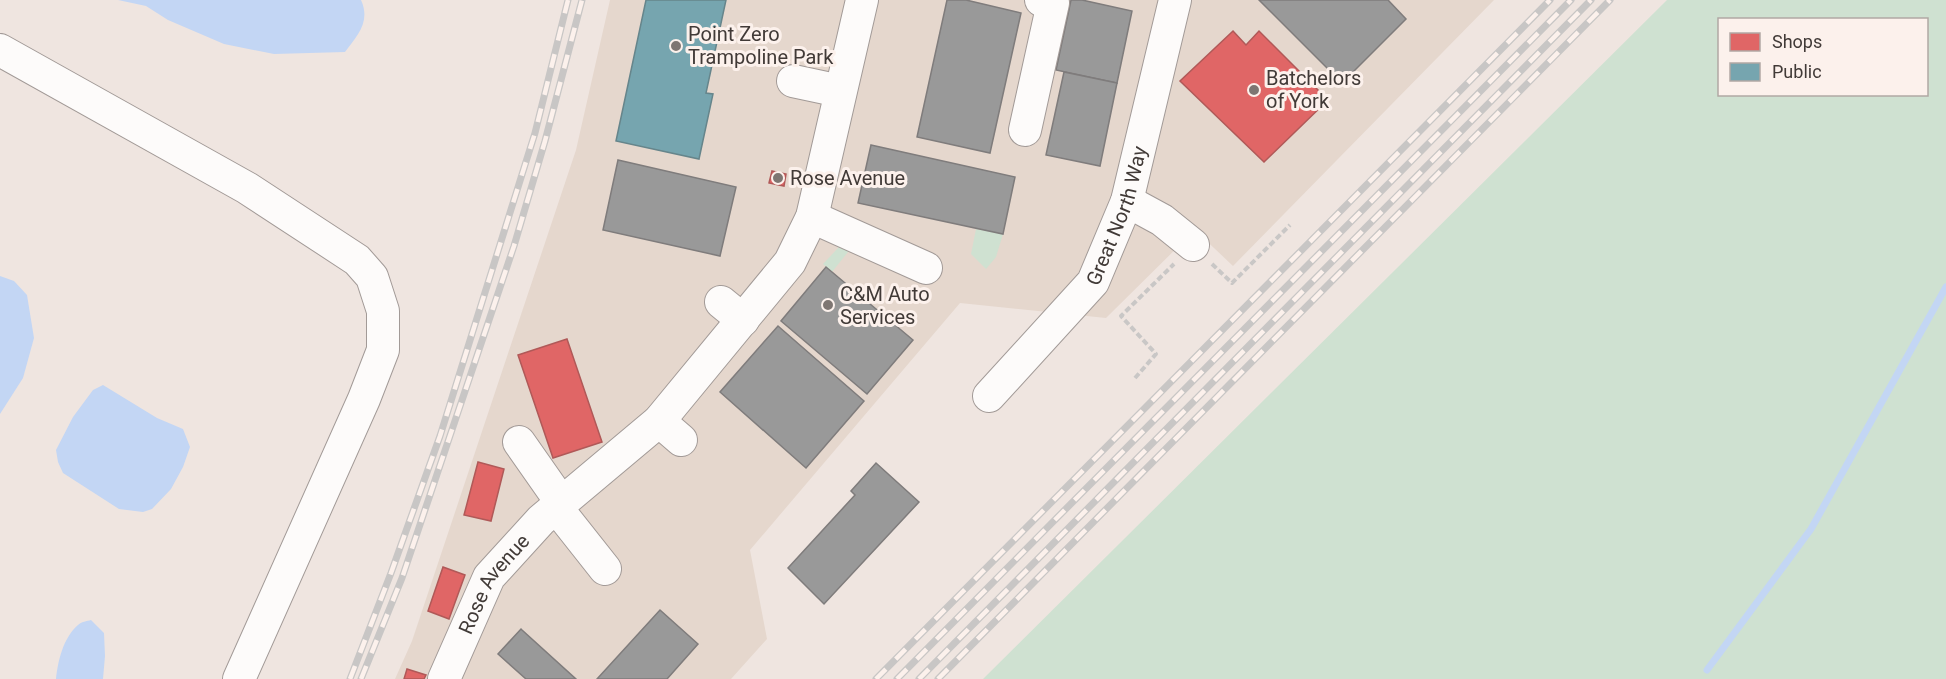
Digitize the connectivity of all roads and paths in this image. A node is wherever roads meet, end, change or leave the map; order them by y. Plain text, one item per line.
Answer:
1 (862, 0) edge
2 (1041, 0) edge
3 (1175, 0) edge
4 (0, 50) edge
5 (793, 81) dead end
6 (840, 91) junction
7 (1024, 130) dead end
8 (1127, 201) junction
9 (812, 217) junction
10 (1290, 225) dead end
11 (1193, 245) junction
12 (926, 268) dead end
13 (1135, 378) dead end
14 (989, 396) dead end
15 (519, 442) dead end
16 (558, 504) junction
17 (605, 569) dead end
18 (239, 679) edge
19 (444, 679) edge

1 - 6 street, Rose Avenue
2 - 7 street
3 - 8 street, Great North Way
4 - 18 street
5 - 6 street
6 - 9 street, Rose Avenue
8 - 11 street
8 - 14 street, Great North Way
9 - 12 street
9 - 16 street, Rose Avenue
10 - 11 path
11 - 13 path
15 - 16 street
16 - 17 street
16 - 19 street, Rose Avenue

